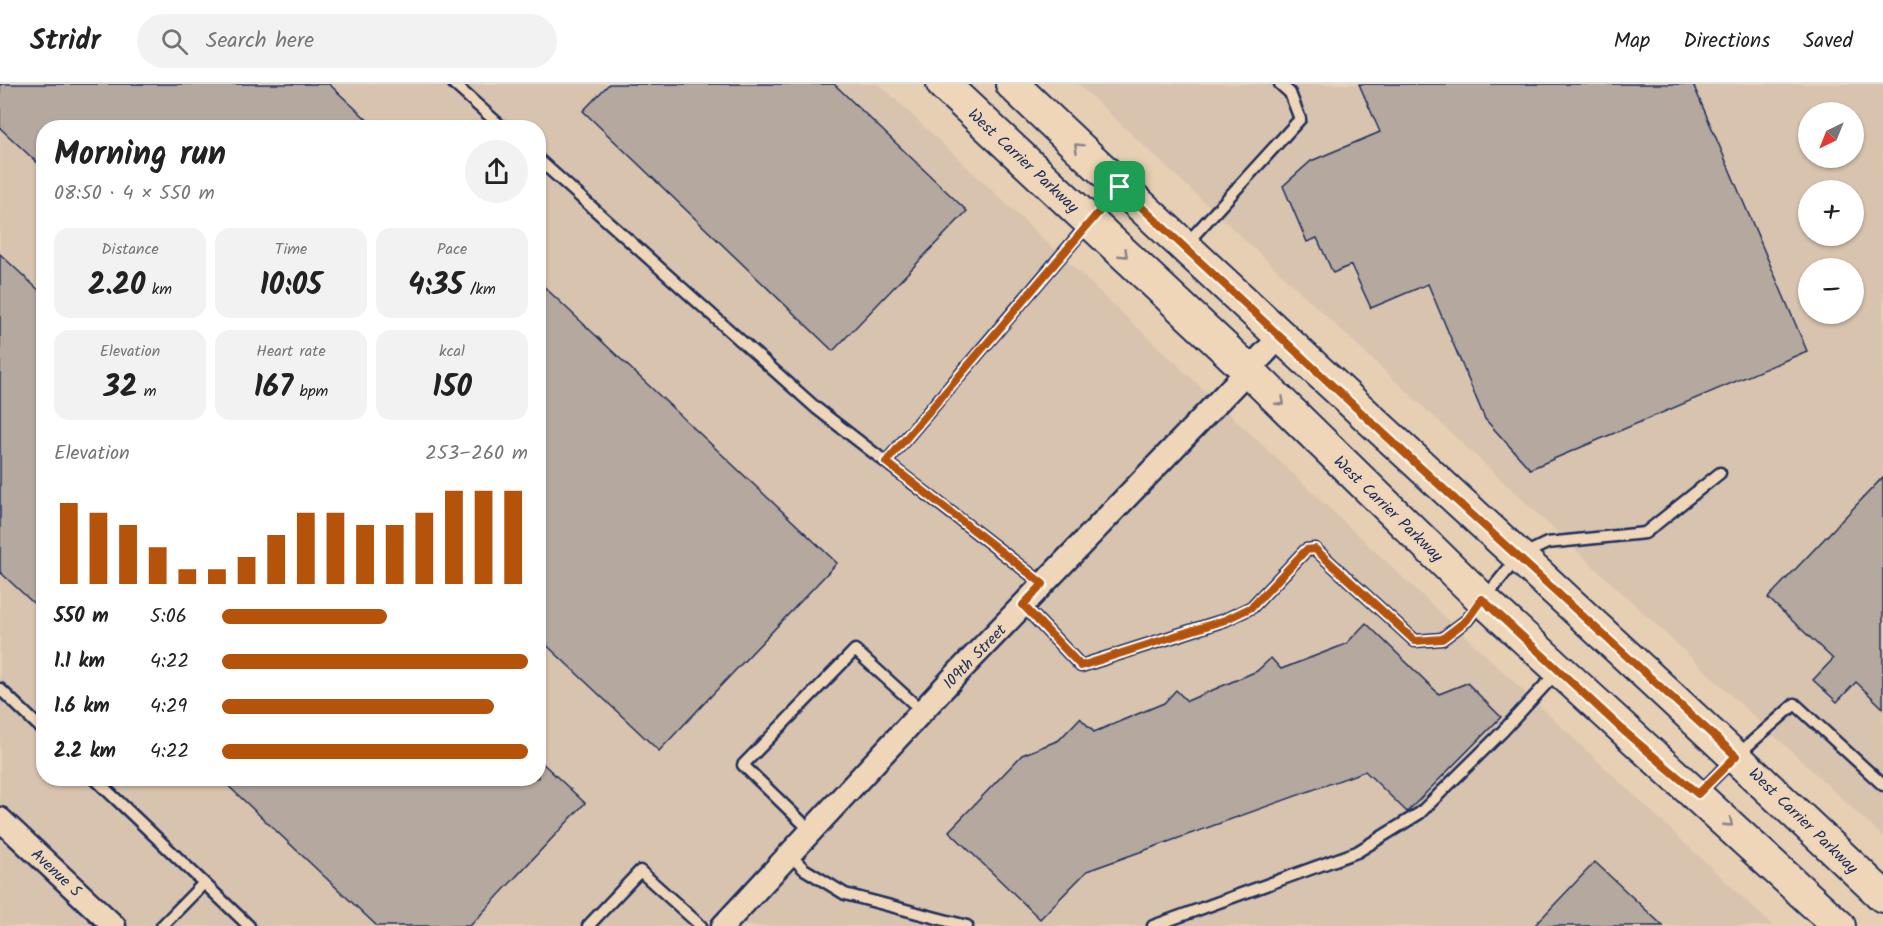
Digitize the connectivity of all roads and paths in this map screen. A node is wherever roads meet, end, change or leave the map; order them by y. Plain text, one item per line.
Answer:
1 (454, 84) edge
2 (943, 84) edge
3 (1012, 84) edge
4 (1280, 84) edge
5 (494, 120) edge
6 (546, 166) edge
7 (1120, 187) junction
8 (1090, 222) junction
9 (1184, 247) junction
10 (1280, 337) junction
11 (1249, 371) junction
12 (886, 462) junction
13 (1720, 473) dead end
14 (1518, 557) junction
15 (1043, 584) junction
16 (1482, 599) junction
17 (1023, 605) junction
18 (1559, 669) junction
19 (0, 689) edge
20 (922, 711) junction
21 (36, 723) edge
22 (1736, 756) junction
23 (1883, 785) edge
24 (102, 786) edge
25 (1698, 794) junction
26 (0, 819) edge
27 (811, 831) junction
28 (789, 854) junction
29 (204, 883) junction
30 (1883, 896) edge
31 (114, 926) edge
32 (162, 926) edge
33 (249, 926) edge
34 (588, 926) edge
35 (701, 926) edge
36 (723, 926) edge
37 (967, 926) edge
38 (1153, 926) edge
39 (1839, 926) edge

1 - 5 lane
2 - 8 main road, West Carrier Parkway
7 -> 3 main road, West Carrier Parkway
4 - 9 lane
6 - 12 lane
7 - 8 lane
7 - 9 main road, West Carrier Parkway
8 -> 11 main road, West Carrier Parkway
8 - 12 lane
9 - 10 main road, West Carrier Parkway
10 - 11 street, 109th Street
10 - 14 main road, West Carrier Parkway
11 - 15 street, 109th Street
11 -> 16 main road, West Carrier Parkway
12 - 15 lane
13 - 14 lane
14 - 16 lane
14 - 22 main road, West Carrier Parkway
15 - 17 street, 109th Street
16 - 17 lane
16 - 18 main road, West Carrier Parkway
17 - 20 street, 109th Street
18 - 25 main road, West Carrier Parkway
18 - 38 lane
19 - 21 lane
20 - 27 street, 109th Street
20 - 27 lane
22 - 23 lane
22 - 25 lane
22 - 30 main road, West Carrier Parkway
24 - 29 lane
25 -> 39 main road, West Carrier Parkway
26 - 31 street, Avenue S
27 - 28 street, 109th Street
28 - 36 street, 109th Street
28 - 37 lane
29 - 32 lane
29 - 33 lane
34 - 35 lane

